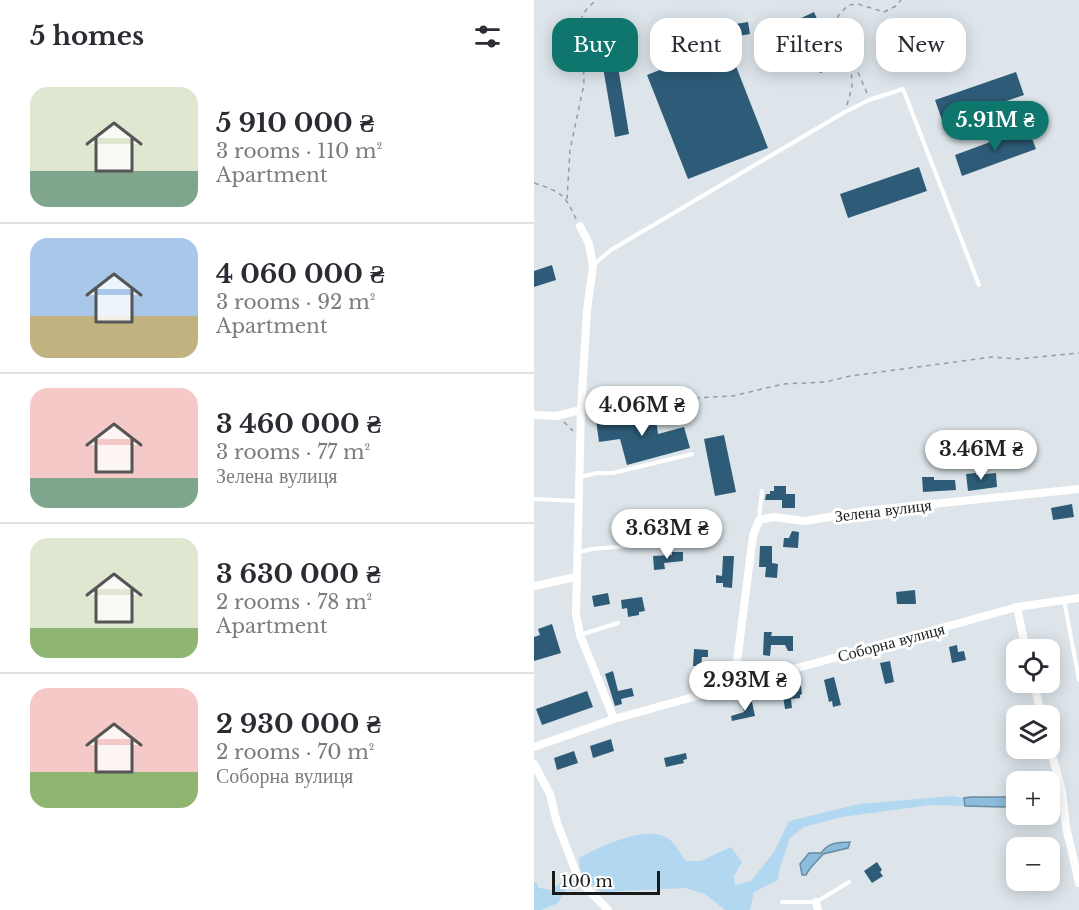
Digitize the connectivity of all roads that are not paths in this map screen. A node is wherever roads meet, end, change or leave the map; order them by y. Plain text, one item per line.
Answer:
1 (580, 226) road end
2 (592, 266) junction
3 (979, 285) dead end
4 (581, 410) junction
5 (534, 415) edge
6 (692, 454) dead end
7 (580, 478) junction
8 (1079, 489) edge
9 (762, 491) dead end
10 (534, 499) edge
11 (579, 501) junction
12 (759, 520) junction
13 (650, 544) dead end
14 (577, 553) junction
15 (576, 577) junction
16 (534, 586) edge
17 (1079, 598) edge
18 (1064, 600) junction
19 (1017, 607) junction
20 (618, 623) dead end
21 (580, 635) junction
22 (1024, 639) edge
23 (1079, 680) edge
24 (734, 685) junction
25 (614, 719) junction
26 (534, 747) edge
27 (1053, 759) edge
28 (534, 764) edge
29 (849, 882) dead end
30 (1079, 883) edge
31 (782, 902) dead end
32 (817, 906) edge
33 (608, 910) edge

1 - 2 street
2 - 3 lane
2 - 4 street
4 - 5 street
4 - 7 street
6 - 7 lane
7 - 11 street
8 - 12 street, Зелена вулиця
9 - 12 lane
10 - 11 lane
11 - 14 street
12 - 24 street
13 - 14 lane
14 - 15 street
15 - 16 street
15 - 21 street
17 - 18 street, Соборна вулиця
18 - 19 street, Соборна вулиця
18 - 23 lane
19 - 22 street
19 - 24 street, Соборна вулиця
20 - 21 lane
21 - 25 street
24 - 25 street, Соборна вулиця
25 - 26 street, Соборна вулиця
27 - 30 street
28 - 33 street
29 - 32 lane
31 - 32 lane

